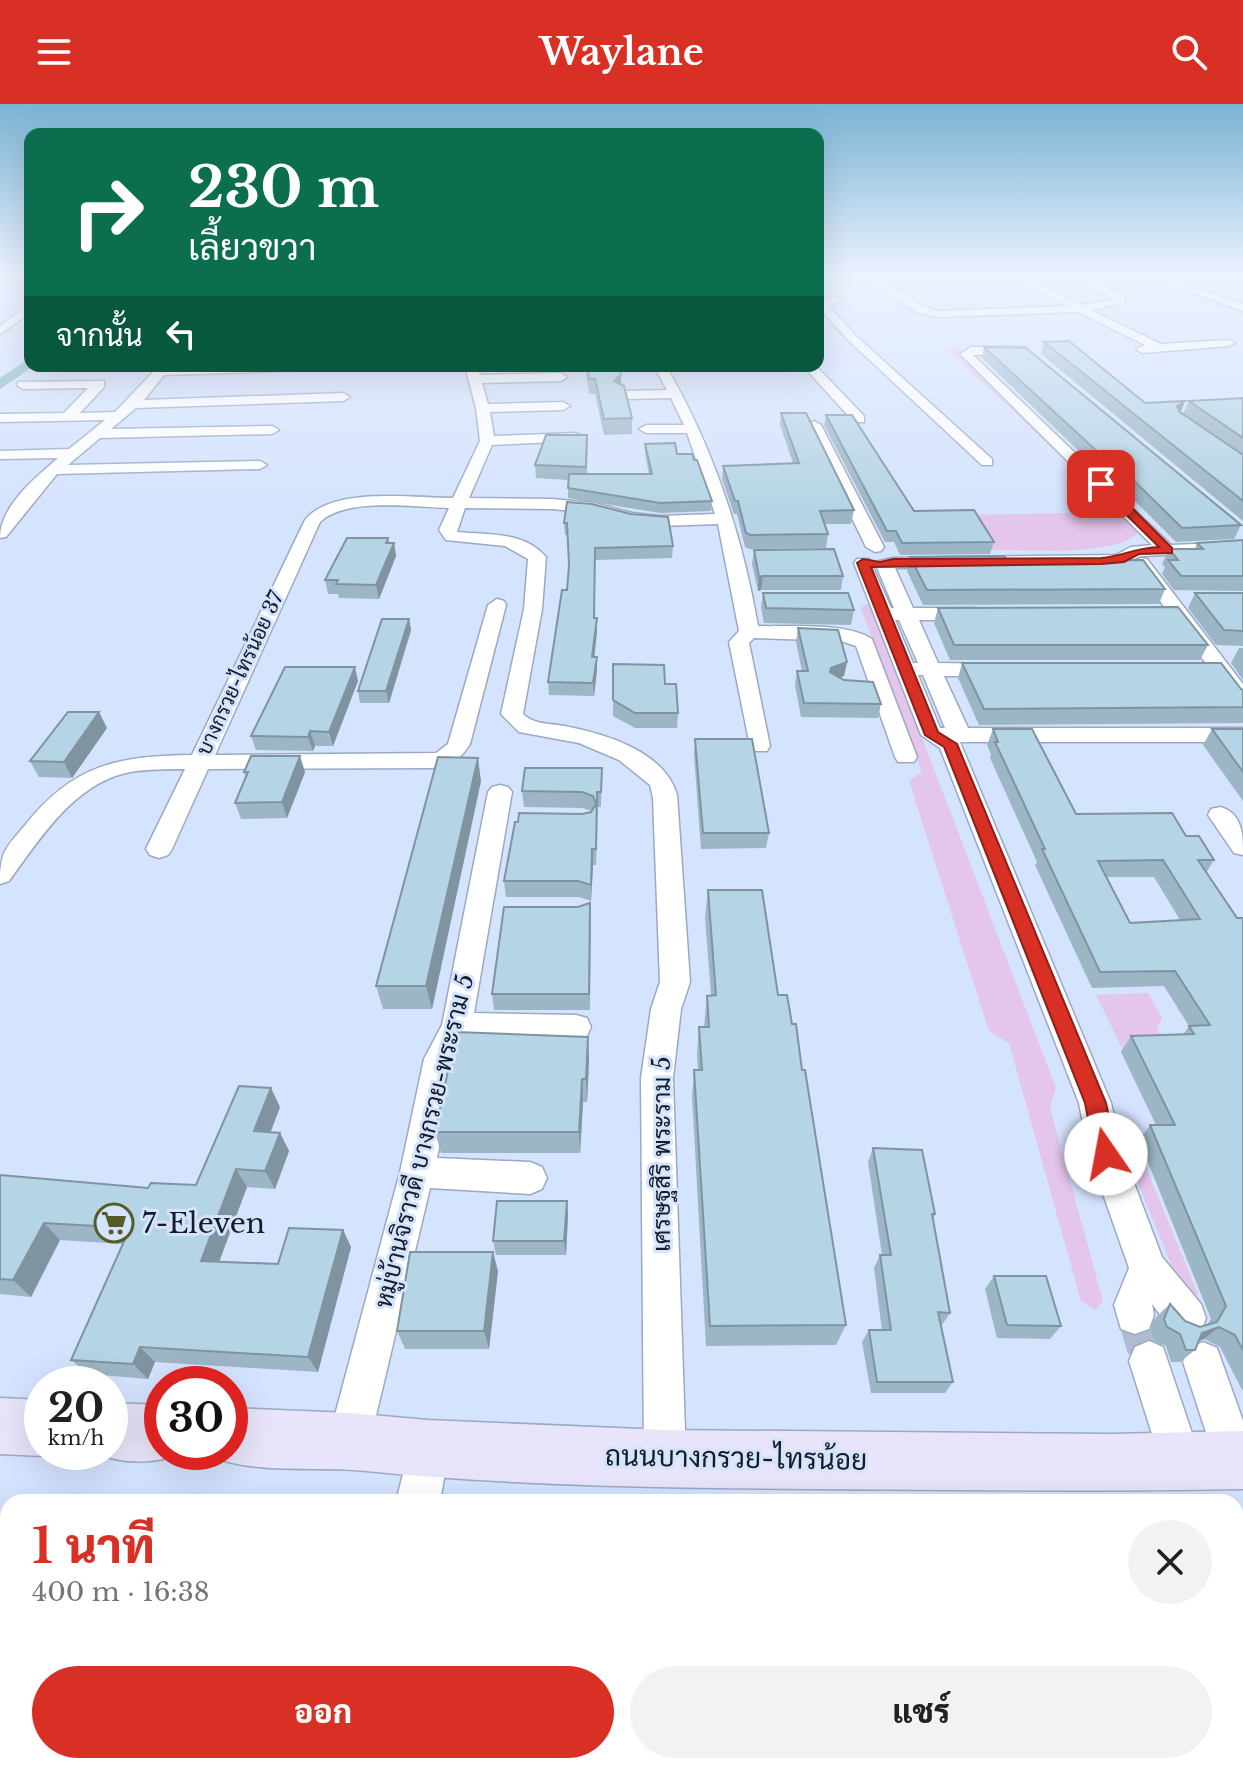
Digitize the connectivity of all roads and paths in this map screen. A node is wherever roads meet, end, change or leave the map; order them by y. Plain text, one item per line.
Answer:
1 (871, 354) edge
2 (966, 354) edge
3 (1021, 354) edge
4 (1031, 355) edge
5 (157, 372) edge
6 (663, 372) edge
7 (815, 372) edge
8 (472, 373) edge
9 (561, 377) dead end
10 (23, 385) dead end
11 (676, 394) junction
12 (624, 395) edge
13 (343, 397) dead end
14 (134, 404) junction
15 (563, 406) dead end
16 (483, 408) junction
17 (121, 416) junction
18 (68, 417) junction
19 (0, 418) edge
20 (859, 419) edge
21 (814, 425) edge
22 (646, 429) dead end
23 (693, 429) junction
24 (272, 430) dead end
25 (99, 434) junction
26 (576, 437) edge
27 (487, 441) junction
28 (75, 453) junction
29 (0, 455) edge
30 (987, 462) dead end
31 (260, 465) dead end
32 (53, 470) junction
33 (461, 503) junction
34 (725, 519) junction
35 (0, 533) edge
36 (1243, 547) edge
37 (1168, 551) junction
38 (1133, 553) junction
39 (869, 558) junction
40 (1199, 599) edge
41 (874, 604) junction
42 (497, 605) dead end
43 (1175, 606) junction
44 (908, 614) junction
45 (999, 614) edge
46 (1149, 614) edge
47 (749, 632) junction
48 (905, 669) junction
49 (933, 670) junction
50 (1012, 670) edge
51 (854, 686) edge
52 (881, 687) junction
53 (1243, 698) edge
54 (1243, 735) edge
55 (947, 738) junction
56 (759, 746) dead end
57 (906, 757) dead end
58 (200, 762) junction
59 (505, 809) dead end
60 (1220, 815) dead end
61 (12, 843) edge
62 (1243, 847) edge
63 (159, 849) dead end
64 (0, 875) edge
65 (457, 1025) junction
66 (576, 1027) dead end
67 (417, 1172) junction
68 (530, 1178) dead end
69 (1148, 1268) junction
70 (1135, 1315) tunnel mouth
71 (1187, 1318) edge
72 (1149, 1361) tunnel mouth
73 (1203, 1362) dead end
74 (0, 1426) edge
75 (24, 1427) edge
76 (248, 1437) edge
77 (349, 1441) junction
78 (665, 1459) junction
79 (1219, 1460) edge
80 (423, 1476) edge

1 - 30 street
2 - 37 street
3 - 4 street
5 - 14 street
6 - 11 street
7 - 20 street
8 - 9 street
8 - 16 street, เศรษฐสิริ พระราม 5
10 - 18 street
11 - 12 street
11 - 23 street
13 - 14 street
14 - 17 street
15 - 16 street
16 - 27 street, เศรษฐสิริ พระราม 5
17 - 18 street
17 - 25 street
18 - 19 street
21 - 39 street
22 - 23 street
23 - 34 street
24 - 25 street
25 - 28 street
26 - 27 street
27 - 33 street, เศรษฐสิริ พระราม 5
28 - 29 street
28 - 32 street
31 - 32 street
32 - 35 street
33 - 34 street
33 - 58 street, บางกรวย-ไทรน้อย 37
33 - 78 street, เศรษฐสิริ พระราม 5
34 - 47 street
36 - 37 street
37 - 38 street
38 - 39 street
38 - 43 street
39 - 41 street
39 - 44 street
40 - 43 street
41 - 44 street
41 - 48 street
42 - 58 street
43 - 46 street
43 - 53 street
44 - 45 street
44 - 49 street
47 - 52 street
47 - 56 street
48 - 49 street
48 - 55 street
49 - 50 street
49 - 55 street
51 - 52 street
52 - 57 street
54 - 55 street
55 - 69 street
58 - 61 street, บางกรวย-ไทรน้อย 37
58 - 63 street
59 - 65 street, หมู่บ้านจิราวดี บางกรวย-พระราม 5
60 - 62 street
61 - 64 street, บางกรวย-ไทรน้อย 37
65 - 66 street
65 - 67 street, หมู่บ้านจิราวดี บางกรวย-พระราม 5
67 - 68 street
67 - 77 street, หมู่บ้านจิราวดี บางกรวย-พระราม 5
69 - 70 street
69 - 71 street
72 - 79 street
73 - 79 street
74 - 75 main road
76 - 77 main road, ถนนบางกรวย-ไทรน้อย
77 - 80 main road, ถนนบางกรวย-ไทรน้อย
78 - 79 main road, ถนนบางกรวย-ไทรน้อย
78 - 80 main road, ถนนบางกรวย-ไทรน้อย

